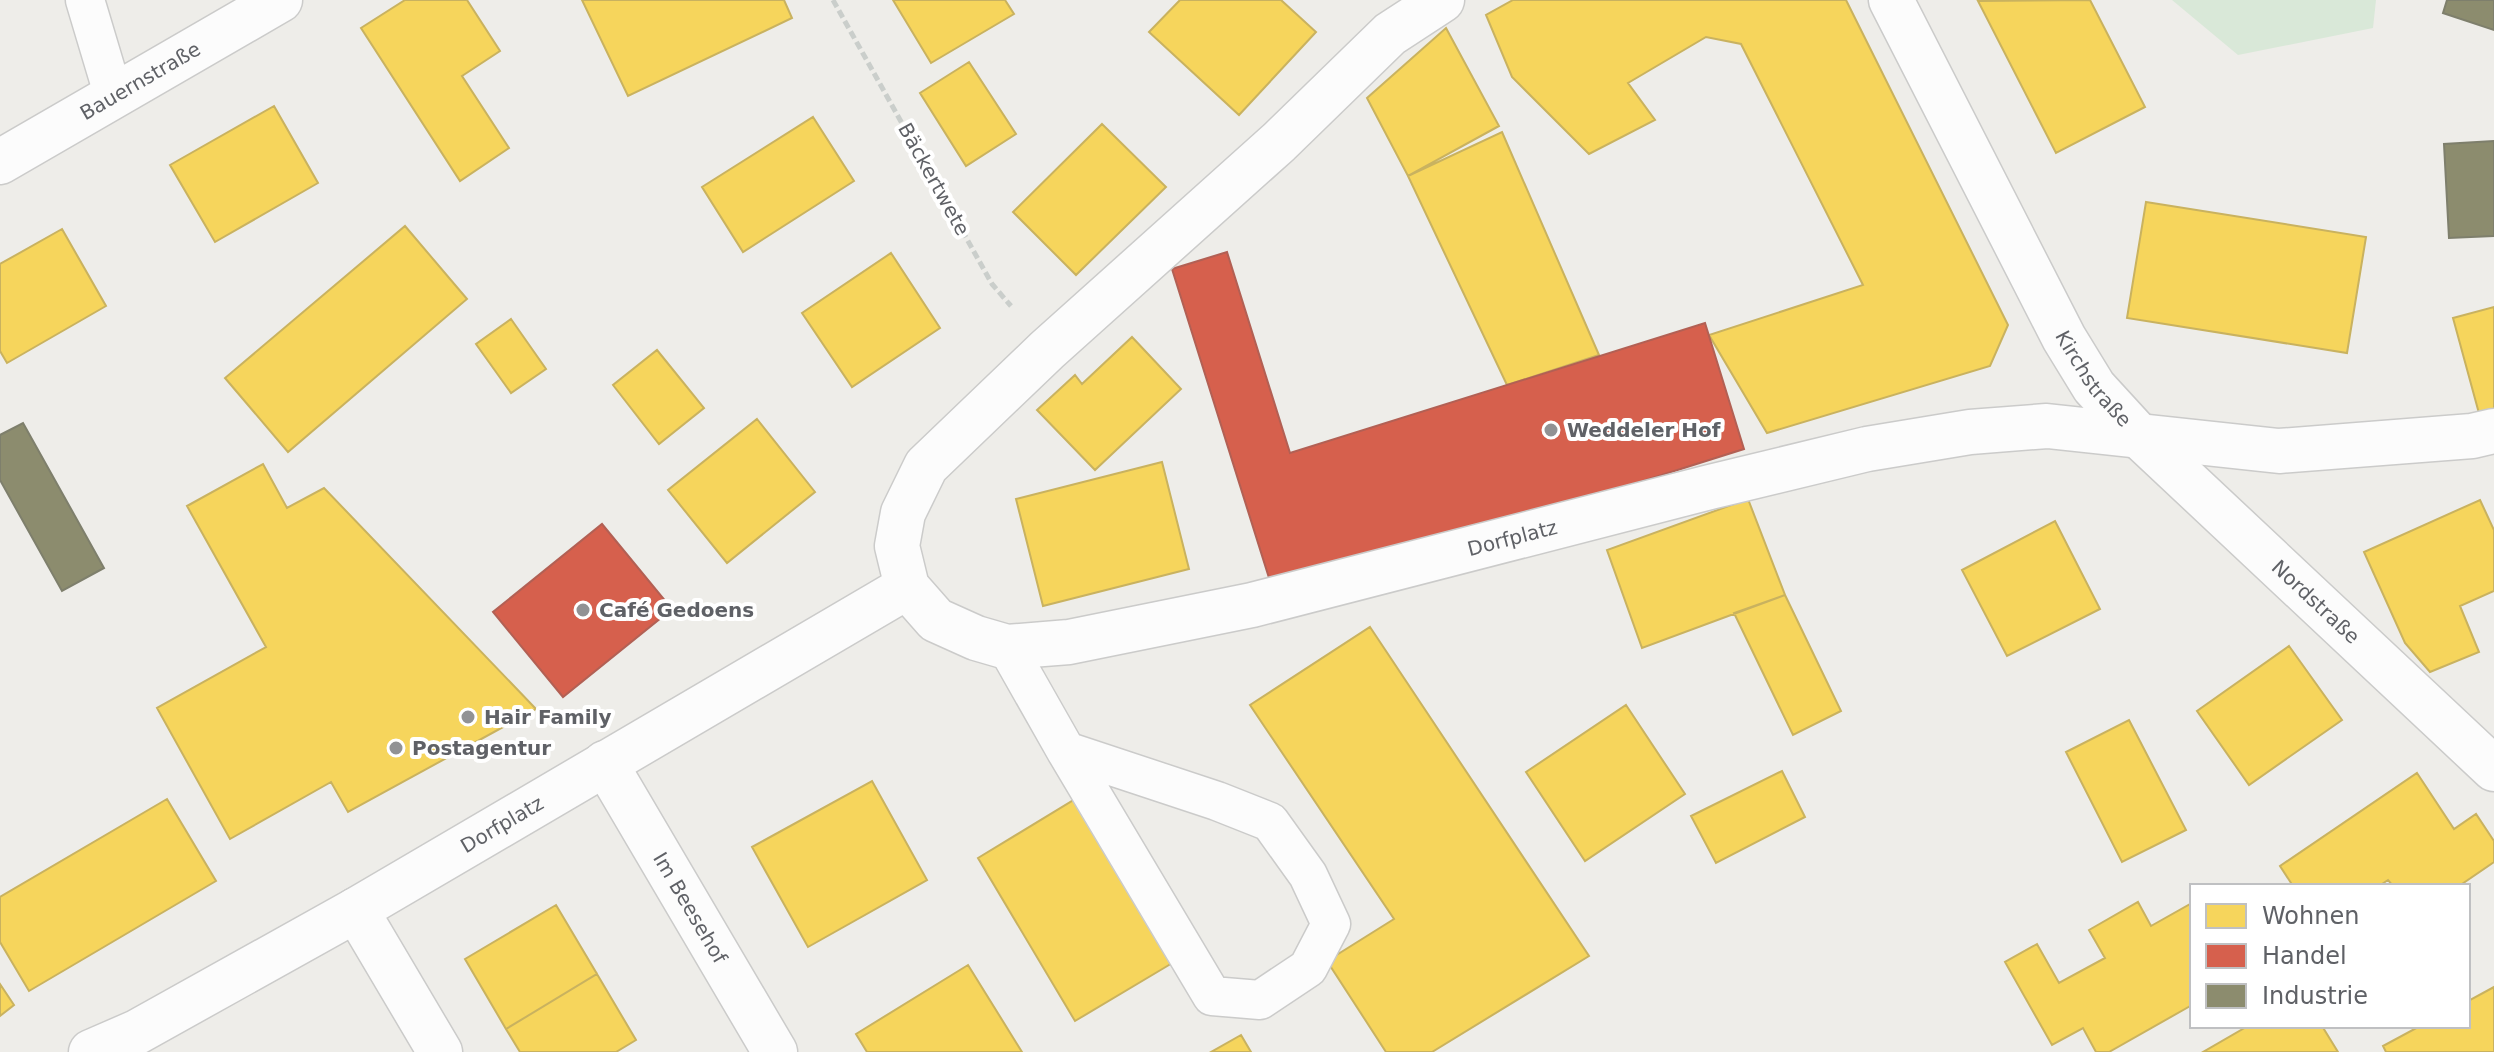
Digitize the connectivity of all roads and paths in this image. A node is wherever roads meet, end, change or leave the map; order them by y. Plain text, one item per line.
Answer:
1 (85, 0) edge
2 (280, 0) edge
3 (833, 0) edge
4 (1442, 0) edge
5 (1891, 0) edge
6 (114, 97) junction
7 (0, 162) edge
8 (1047, 350) junction
9 (2494, 431) edge
10 (2138, 435) junction
11 (907, 587) junction
12 (1007, 647) junction
13 (1066, 751) junction
14 (605, 763) junction
15 (2494, 769) edge
16 (356, 910) junction
17 (91, 1052) edge
18 (440, 1052) edge
19 (775, 1052) edge

1 - 6 lane
2 - 6 street, Bauernstraße
3 - 8 path, Bäckertwete
4 - 8 street, Dorfplatz
5 - 10 street, Kirchstraße
6 - 7 street, Bauernstraße
8 - 11 street, Dorfplatz
9 - 10 street, Kirchstraße
10 - 12 street, Dorfplatz
10 - 15 street, Nordstraße
11 - 12 street, Dorfplatz
11 - 14 street, Dorfplatz
12 - 13 lane
13 - 13 lane
14 - 16 street, Dorfplatz
14 - 19 street, Im Beesehof
16 - 17 street, Dorfplatz
16 - 18 street

